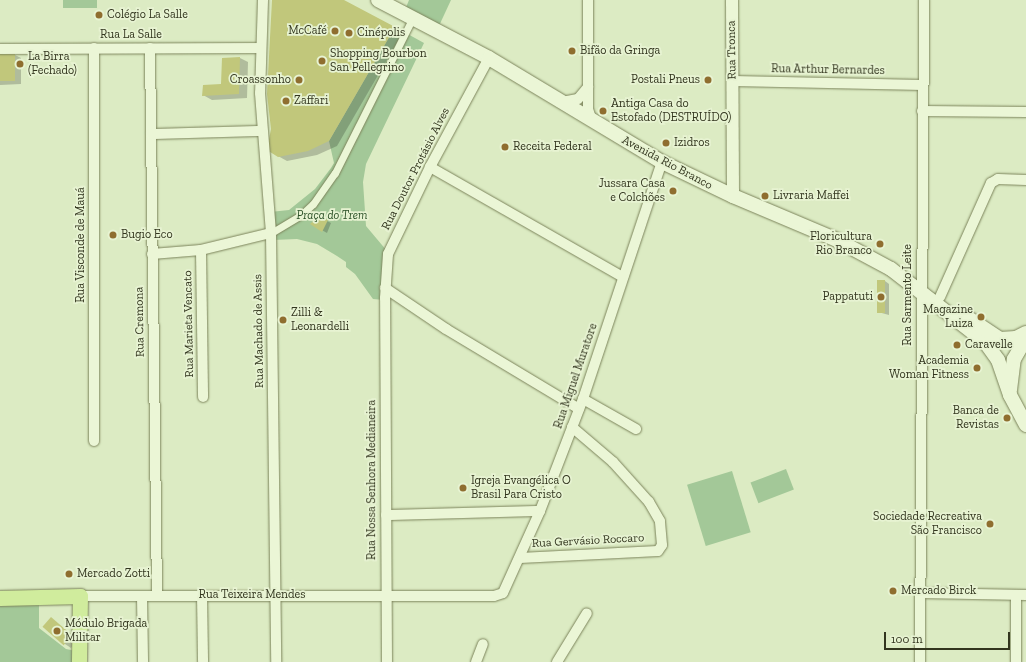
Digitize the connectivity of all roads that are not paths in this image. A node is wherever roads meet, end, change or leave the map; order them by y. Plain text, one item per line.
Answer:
1 (263, 0) edge
2 (378, 0) edge
3 (588, 0) edge
4 (732, 0) edge
5 (924, 0) edge
6 (412, 20) junction
7 (94, 48) junction
8 (150, 48) junction
9 (261, 48) junction
10 (0, 49) edge
11 (489, 58) junction
12 (733, 81) junction
13 (922, 85) junction
14 (588, 87) junction
15 (560, 102) junction
16 (922, 111) junction
17 (1026, 112) edge
18 (592, 121) junction
19 (261, 131) junction
20 (151, 134) junction
21 (662, 162) junction
22 (430, 167) junction
23 (1026, 180) edge
24 (733, 196) junction
25 (271, 233) junction
26 (201, 250) junction
27 (152, 254) junction
28 (623, 277) junction
29 (921, 290) junction
30 (385, 293) junction
31 (940, 297) junction
32 (1026, 333) edge
33 (1026, 338) edge
34 (1010, 395) junction
35 (204, 397) dead end
36 (583, 399) junction
37 (579, 409) junction
38 (1026, 425) edge
39 (572, 427) junction
40 (636, 429) dead end
41 (94, 442) dead end
42 (540, 511) junction
43 (386, 515) junction
44 (520, 558) junction
45 (503, 593) joint
46 (920, 593) junction
47 (202, 595) junction
48 (275, 595) junction
49 (386, 595) junction
50 (1021, 595) edge
51 (80, 596) junction
52 (142, 596) junction
53 (157, 596) junction
54 (0, 598) edge
55 (587, 613) dead end
56 (483, 644) dead end
57 (80, 662) edge
58 (143, 662) edge
59 (203, 662) edge
60 (276, 662) edge
61 (387, 662) edge
62 (476, 662) edge
63 (556, 662) edge
64 (920, 662) edge
65 (1016, 662) edge

1 - 9 street, Rua Machado de Assis
2 - 6 main road, Avenida Rio Branco
3 - 14 street
4 - 12 street, Rua Tronca
5 - 13 street, Rua Sarmento Leite
6 - 11 main road, Avenida Rio Branco
6 - 25 street
7 - 8 street, Rua La Salle
7 - 10 street, Rua La Salle
7 - 41 street, Rua Visconde de Mauá
8 - 9 street, Rua La Salle
8 - 20 street, Rua Cremona
9 - 19 street, Rua Machado de Assis
11 - 15 main road, Avenida Rio Branco
11 - 22 street, Rua Doutor Protásio Alves
12 - 13 street, Rua Arthur Bernardes
12 - 24 street, Rua Tronca
13 - 16 street, Rua Sarmento Leite
14 - 15 street
14 - 18 street
15 - 18 main road, Avenida Rio Branco
16 - 17 street
16 - 29 street, Rua Sarmento Leite
18 - 21 main road, Avenida Rio Branco
19 - 20 street
19 - 25 street, Rua Machado de Assis
20 - 27 street, Rua Cremona
21 - 24 main road, Avenida Rio Branco
21 - 28 street, Rua Miguel Muratore
22 - 28 street
22 - 30 street, Rua Doutor Protásio Alves
23 - 31 street
24 - 29 main road, Avenida Rio Branco
25 - 26 street
25 - 48 street, Rua Machado de Assis
26 - 27 street
26 - 35 street, Rua Marieta Vencato
27 - 53 street, Rua Cremona
28 - 36 street, Rua Miguel Muratore
29 - 31 main road, Avenida Rio Branco
29 - 34 main road, Avenida Rio Branco
29 - 46 street, Rua Sarmento Leite
30 - 37 street
30 - 43 street, Rua Nossa Senhora Medianeira
31 - 32 main road, Avenida Rio Branco
33 - 34 main road
34 - 38 main road, Avenida Rio Branco
36 - 37 street, Rua Miguel Muratore
36 - 40 street
37 - 39 street, Rua Miguel Muratore
39 - 42 street, Rua Miguel Muratore
39 - 44 street, Rua Gervásio Roccaro
42 - 43 street
42 - 44 street, Rua Miguel Muratore
43 - 49 street, Rua Nossa Senhora Medianeira
44 - 45 street, Rua Miguel Muratore
45 - 49 street, Rua Teixeira Mendes
46 - 50 street
46 - 64 street, Rua Sarmento Leite
47 - 48 street, Rua Teixeira Mendes
47 - 53 street, Rua Teixeira Mendes
47 - 59 street
48 - 49 street, Rua Teixeira Mendes
48 - 60 street, Rua Machado de Assis
49 - 61 street, Rua Nossa Senhora Medianeira
50 - 65 street
51 - 52 street, Rua Teixeira Mendes
51 - 54 main road, Rua Teixeira Mendes
51 - 57 main road
52 - 53 street, Rua Teixeira Mendes
52 - 58 street
55 - 63 street
56 - 62 street

